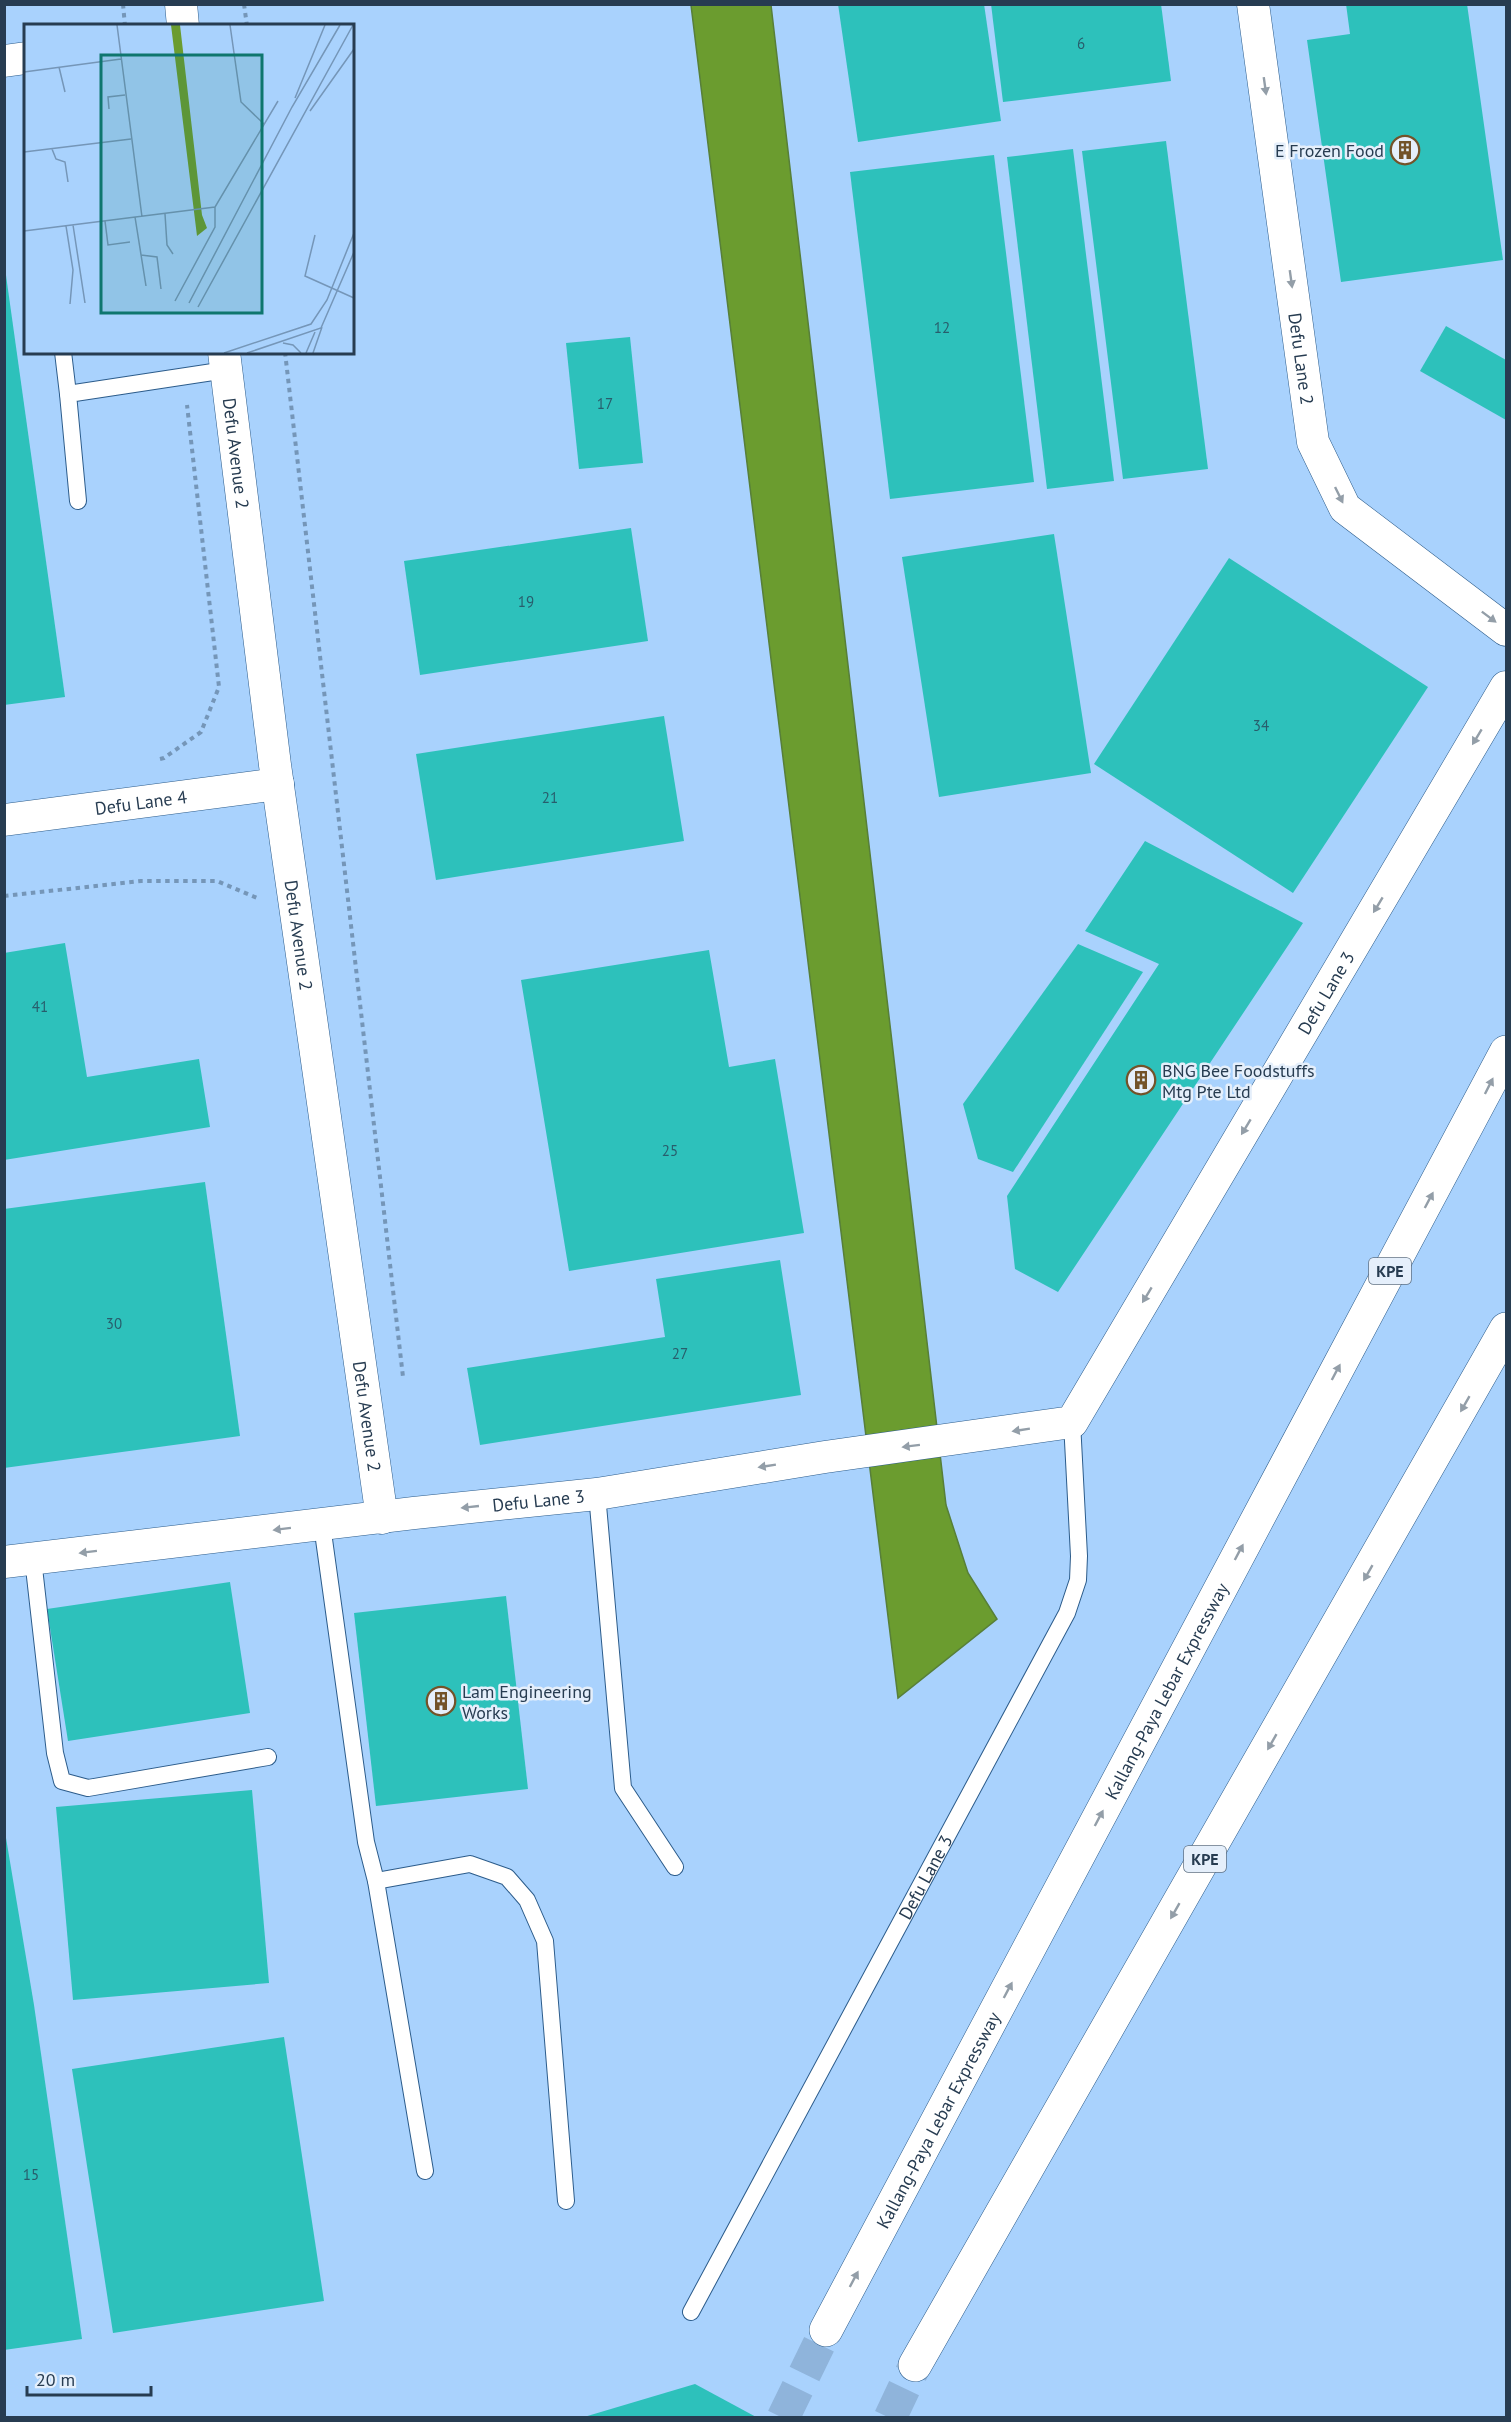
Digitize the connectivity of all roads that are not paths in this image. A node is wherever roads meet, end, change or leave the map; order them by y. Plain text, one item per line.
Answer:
1 (181, 4) edge
2 (1253, 4) edge
3 (183, 24) edge
4 (24, 58) edge
5 (4, 61) edge
6 (63, 354) edge
7 (225, 361) edge
8 (68, 394) junction
9 (78, 501) dead end
10 (1506, 630) edge
11 (1506, 687) edge
12 (278, 784) junction
13 (4, 820) edge
14 (1506, 1052) edge
15 (1506, 1329) edge
16 (1072, 1422) junction
17 (597, 1494) junction
18 (382, 1518) junction
19 (322, 1525) junction
20 (19, 1561) edge
21 (268, 1757) dead end
22 (675, 1867) dead end
23 (376, 1881) junction
24 (425, 2171) dead end
25 (566, 2201) dead end
26 (691, 2312) dead end
27 (826, 2330) tunnel mouth
28 (915, 2365) tunnel mouth

1 - 3 street
2 -> 10 street, Defu Lane 2
4 - 5 street
6 - 8 lane
7 - 8 lane
7 - 12 street, Defu Avenue 2
8 - 9 lane
11 -> 16 street, Defu Lane 3
12 - 13 street, Defu Lane 4
12 - 18 street, Defu Avenue 2
27 -> 14 highway, Kallang-Paya Lebar Expressway / KPE
15 -> 28 highway, KPE
16 -> 17 street, Defu Lane 3
16 - 26 lane, Defu Lane 3
17 -> 18 street, Defu Lane 3
17 - 22 lane
18 - 19 street, Defu Lane 3
19 -> 20 street, Defu Lane 3
19 - 23 lane
20 - 21 lane
23 - 24 lane
23 - 25 lane

